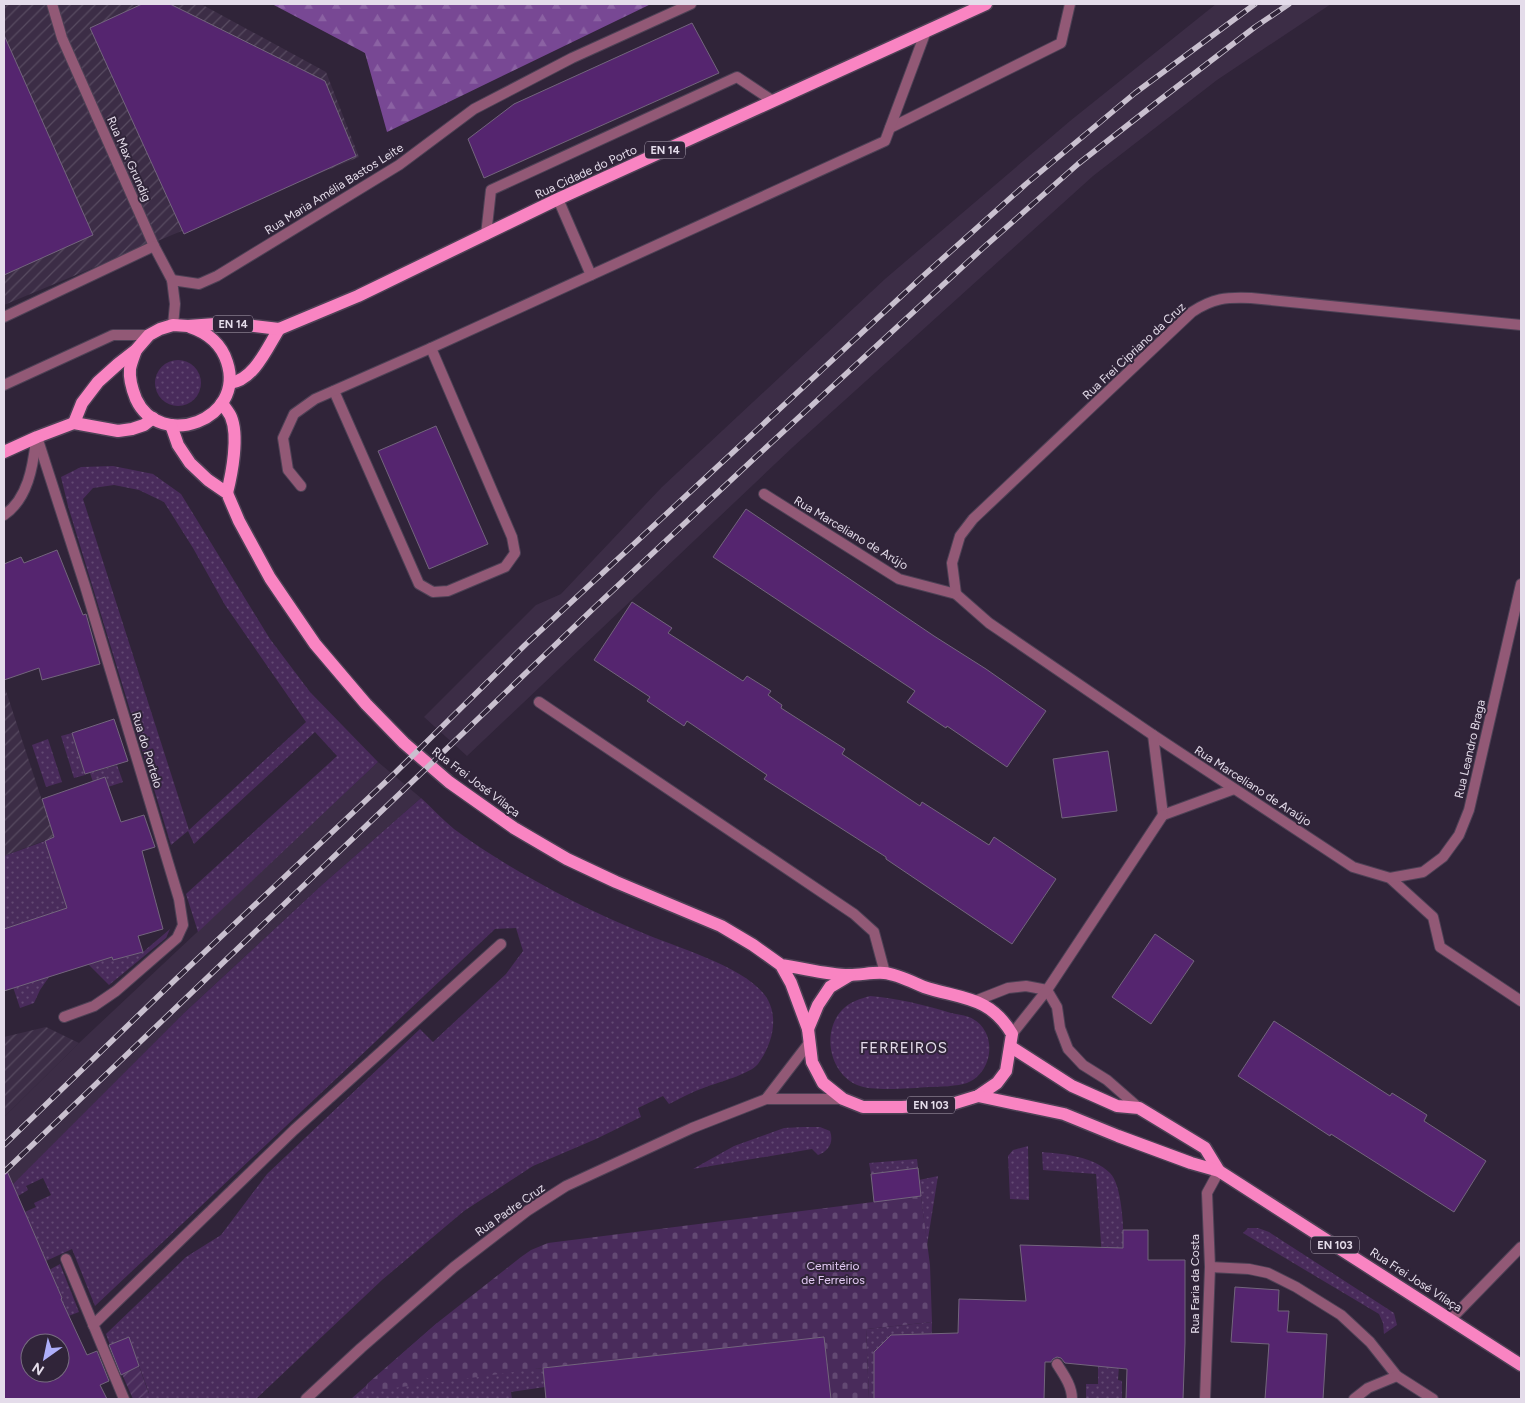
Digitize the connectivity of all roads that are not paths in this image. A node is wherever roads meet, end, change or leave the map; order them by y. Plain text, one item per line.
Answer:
1 (52, 4) edge
2 (691, 4) edge
3 (986, 4) edge
4 (1070, 4) edge
5 (926, 31) junction
6 (773, 101) junction
7 (890, 128) junction
8 (558, 200) junction
9 (486, 235) junction
10 (154, 246) junction
11 (591, 275) junction
12 (172, 280) junction
13 (4, 317) edge
14 (173, 325) junction
15 (1521, 325) edge
16 (188, 326) junction
17 (279, 329) junction
18 (149, 335) junction
19 (431, 348) junction
20 (136, 350) junction
21 (230, 383) junction
22 (4, 385) edge
23 (334, 391) junction
24 (222, 403) junction
25 (153, 418) junction
26 (74, 424) junction
27 (171, 425) junction
28 (37, 437) junction
29 (4, 452) edge
30 (301, 486) dead end
31 (227, 493) junction
32 (764, 494) dead end
33 (4, 515) edge
34 (1521, 584) edge
35 (956, 594) junction
36 (539, 702) dead end
37 (1154, 736) junction
38 (1234, 789) junction
39 (1163, 815) junction
40 (1390, 878) junction
41 (502, 944) dead end
42 (781, 965) junction
43 (885, 973) junction
44 (850, 975) junction
45 (1047, 990) junction
46 (975, 1001) junction
47 (1521, 1002) edge
48 (64, 1017) dead end
49 (808, 1029) junction
50 (1012, 1034) junction
51 (809, 1043) junction
52 (1011, 1048) junction
53 (978, 1096) junction
54 (766, 1099) junction
55 (843, 1099) junction
56 (1140, 1108) junction
57 (1219, 1171) junction
58 (1521, 1247) edge
59 (66, 1259) dead end
60 (1210, 1267) junction
61 (1451, 1318) junction
62 (93, 1325) junction
63 (1057, 1364) dead end
64 (1521, 1365) edge
65 (1398, 1376) junction
66 (124, 1399) edge
67 (306, 1399) edge
68 (1072, 1399) edge
69 (1206, 1399) edge
70 (1354, 1399) edge
71 (1433, 1399) edge

1 - 10 street, Rua Max Grundig
2 - 12 street, Rua Maria Amélia Bastos Leite
3 - 5 main road, Rua Cidade do Porto / EN 14
4 - 7 street
5 - 6 main road, Rua Cidade do Porto / EN 14
5 - 7 street
6 - 8 main road, Rua Cidade do Porto / EN 14
6 - 9 street
7 - 11 street
8 - 9 main road, Rua Cidade do Porto / EN 14
8 - 11 street
9 - 17 main road, Rua Cidade do Porto / EN 14
10 - 12 street, Rua Max Grundig
10 - 13 street
11 - 19 street
12 - 14 street, Rua Max Grundig
14 - 16 main road, Rua Cidade do Porto / EN 14
14 - 18 main road, Rua Cidade do Porto / EN 14
15 - 35 street, Rua Frei Cipriano da Cruz
16 - 17 main road, Rua Cidade do Porto / EN 14
16 - 21 main road, Rua Cidade do Porto / EN 14
17 - 21 main road
18 - 20 main road, Rua Cidade do Porto / EN 14
18 - 22 street
19 - 23 street
19 - 23 street
20 - 25 main road, Rua Cidade do Porto
20 - 26 main road, Rua Cidade do Porto
21 - 24 main road, Rua Cidade do Porto
23 - 30 street
24 - 27 main road, Rua Cidade do Porto
24 - 31 main road
25 - 26 main road
25 - 27 main road, Rua Cidade do Porto
26 - 28 main road
27 - 31 main road
28 - 29 main road
28 - 33 street
28 - 48 street, Rua do Portelo
31 - 42 main road, Rua Frei José Vilaça
32 - 35 street, Rua Marceliano de Arújo
34 - 40 street, Rua Leandro Braga
35 - 37 street, Rua Marceliano de Araújo
36 - 43 street
37 - 38 street, Rua Marceliano de Araújo
37 - 39 street
38 - 39 street
38 - 40 street, Rua Marceliano de Araújo
39 - 45 street
40 - 47 street, Rua Marceliano de Araújo
41 - 62 street
42 - 44 main road, Rua Frei José Vilaça
42 - 49 main road, Rua Frei José Vilaça
43 - 44 main road, Rua Frei José Vilaça
43 - 46 main road, Rua Frei José Vilaça
44 - 49 main road, Rua Frei José Vilaça
45 - 46 street
45 - 50 street
45 - 56 street
46 - 50 main road, Rua Frei José Vilaça
49 - 51 main road, Rua Frei José Vilaça
50 - 52 main road, Rua Frei José Vilaça
51 - 54 street, Rua Padre Cruz / EN 103
51 - 55 main road, Rua Frei José Vilaça
52 - 53 main road, Rua Frei José Vilaça
52 - 56 main road, Rua Frei José Vilaça / EN 103
53 - 55 main road, Rua Frei José Vilaça / EN 103
53 - 57 main road, Rua Frei José Vilaça / EN 103
54 - 55 street, Rua Padre Cruz / EN 103
54 - 67 street, Rua Padre Cruz / EN 103
56 - 57 main road, Rua Frei José Vilaça / EN 103
57 - 60 street, Rua Faria da Costa
57 - 61 main road, Rua Frei José Vilaça / EN 103
58 - 61 street
59 - 62 street
60 - 65 street
60 - 69 street, Rua Faria da Costa
61 - 64 main road, Rua Frei José Vilaça / EN 103
62 - 66 street
63 - 68 street
65 - 70 street
65 - 71 street

